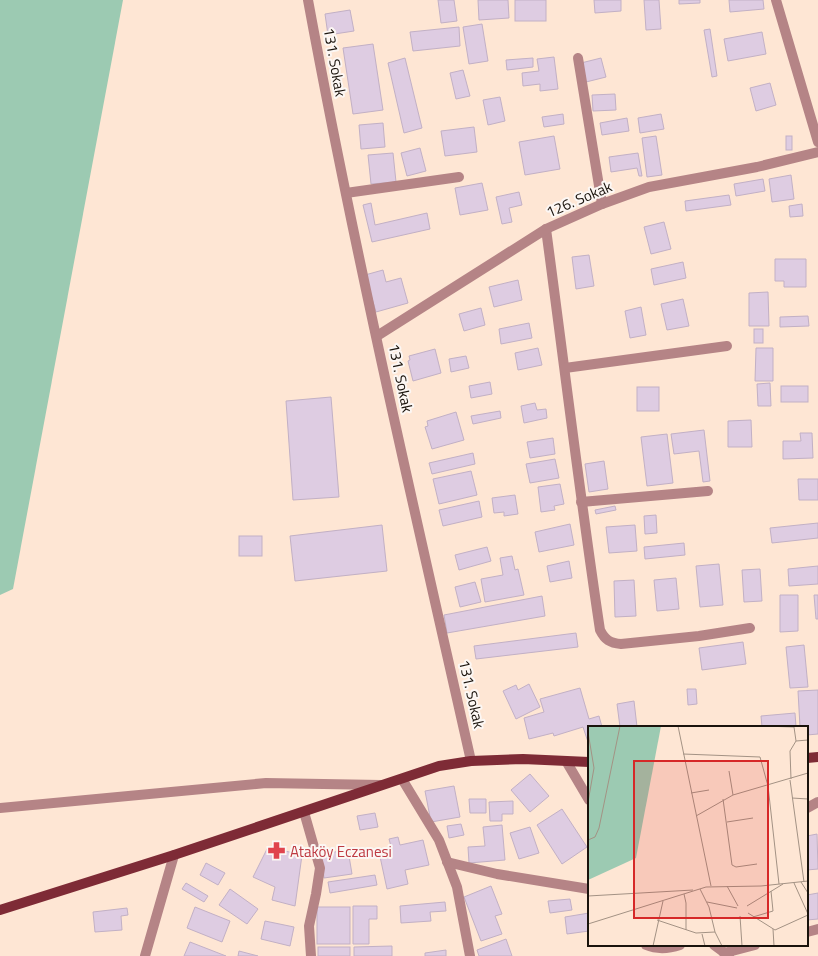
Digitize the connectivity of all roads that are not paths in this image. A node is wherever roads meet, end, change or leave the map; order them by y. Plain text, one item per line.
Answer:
1 (308, 0) edge
2 (776, 0) edge
3 (578, 58) dead end
4 (818, 142) edge
5 (818, 152) edge
6 (459, 177) dead end
7 (346, 193) junction
8 (602, 204) junction
9 (546, 229) junction
10 (377, 336) junction
11 (727, 346) dead end
12 (565, 368) junction
13 (708, 491) dead end
14 (581, 502) junction
15 (750, 628) dead end
16 (818, 757) edge
17 (808, 758) edge
18 (566, 761) junction
19 (471, 762) junction
20 (588, 762) edge
21 (402, 778) junction
22 (383, 785) junction
23 (588, 798) edge
24 (818, 802) edge
25 (808, 807) edge
26 (0, 808) edge
27 (304, 812) junction
28 (174, 855) junction
29 (447, 862) junction
30 (588, 888) edge
31 (0, 910) edge
32 (818, 929) edge
33 (808, 932) edge
34 (677, 946) edge
35 (715, 946) edge
36 (752, 946) edge
37 (648, 949) edge
38 (726, 954) edge
39 (145, 956) edge
40 (311, 956) edge
41 (470, 956) edge

1 - 7 street, 131. Sokak
2 - 4 street
3 - 8 street
5 - 8 street, 126. Sokak
6 - 7 street
7 - 10 street, 131. Sokak
8 - 9 street, 126. Sokak
9 - 10 street, 126. Sokak
9 - 12 street
10 - 19 street, 131. Sokak
11 - 12 street
12 - 14 street
13 - 14 street
14 - 15 street
16 - 17 main road
18 - 19 main road
18 - 20 main road
18 - 23 street
19 - 21 main road
21 - 22 main road
21 - 29 street
22 - 26 street
22 - 27 main road
24 - 25 street
27 - 28 main road
27 - 40 street
28 - 31 main road
28 - 39 street
29 - 30 street
29 - 41 street
32 - 33 street
34 - 37 street
35 - 38 street
36 - 38 street

